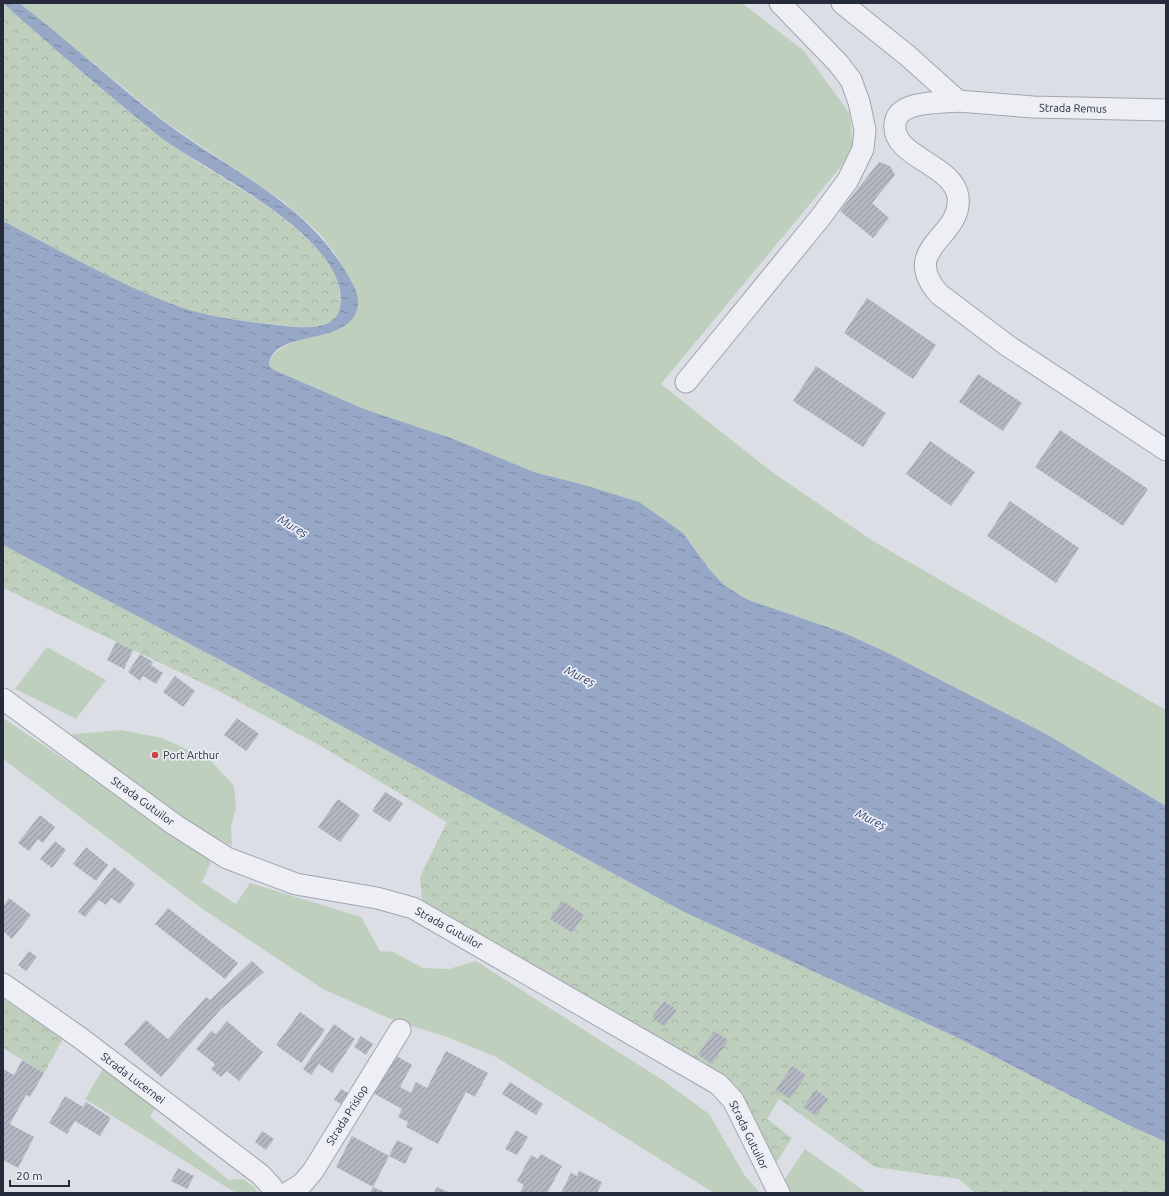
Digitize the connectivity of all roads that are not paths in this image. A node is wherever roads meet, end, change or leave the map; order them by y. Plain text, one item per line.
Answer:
1 (780, 3) edge
2 (842, 3) edge
3 (958, 101) junction
4 (1166, 110) edge
5 (686, 382) dead end
6 (1166, 450) edge
7 (3, 699) edge
8 (3, 984) edge
9 (400, 1030) dead end
10 (273, 1193) edge
11 (287, 1193) edge
12 (779, 1193) edge

1 - 5 street
2 - 3 street
3 - 4 street, Strada Remus
3 - 6 street, Strada Remus
7 - 12 street, Strada Gutuilor
8 - 10 street, Strada Lucernei
9 - 11 street, Strada Prislop

